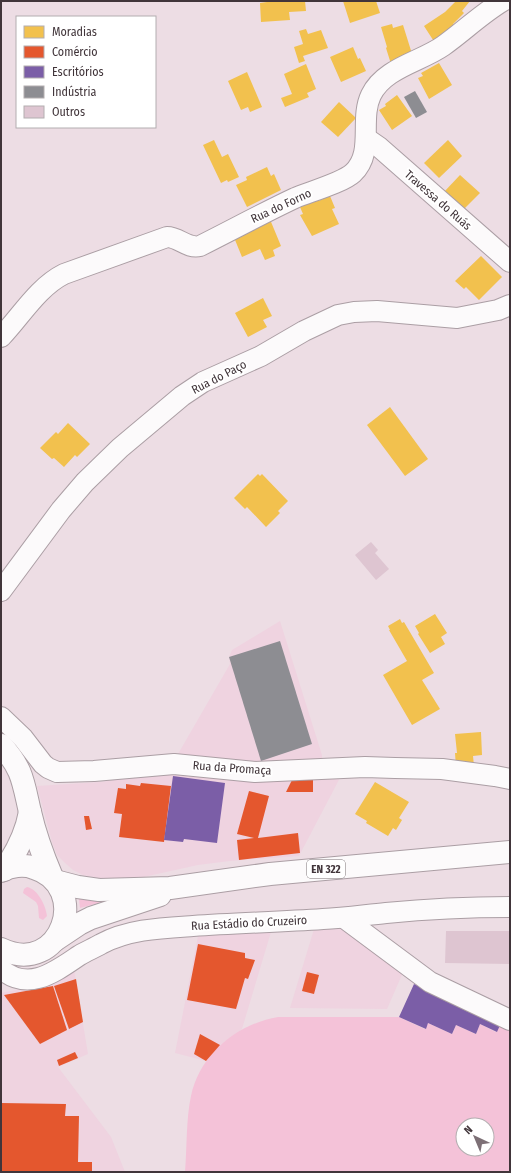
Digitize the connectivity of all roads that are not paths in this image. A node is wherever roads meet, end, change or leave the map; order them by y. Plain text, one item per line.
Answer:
1 (503, 1) edge
2 (366, 138) junction
3 (510, 262) edge
4 (510, 305) edge
5 (1, 337) edge
6 (1, 591) edge
7 (1, 717) edge
8 (1, 745) edge
9 (510, 779) edge
10 (30, 812) junction
11 (510, 852) edge
12 (2, 871) edge
13 (54, 879) junction
14 (191, 885) junction
15 (510, 907) edge
16 (344, 918) junction
17 (55, 940) junction
18 (1, 949) edge
19 (24, 954) junction
20 (1, 968) edge
21 (510, 1020) edge

1 - 2 street, Rua do Forno
2 - 3 street, Travessa do Ruás
2 - 5 street, Rua do Forno
4 - 6 street, Rua do Paço
7 - 9 street, Rua da Promaça
8 - 10 main road, EN 322
10 - 12 main road, EN 322
10 - 13 main road, EN 322
11 - 14 main road, EN 322
12 - 13 main road, EN 322
13 - 14 main road, EN 322
13 - 17 main road, EN 322
14 - 17 main road, EN 322
15 - 16 street, Rua Estádio do Cruzeiro
16 - 20 street, Rua Estádio do Cruzeiro
16 - 21 street
17 - 19 main road, EN 322
18 - 19 main road, EN 322
19 - 20 street

